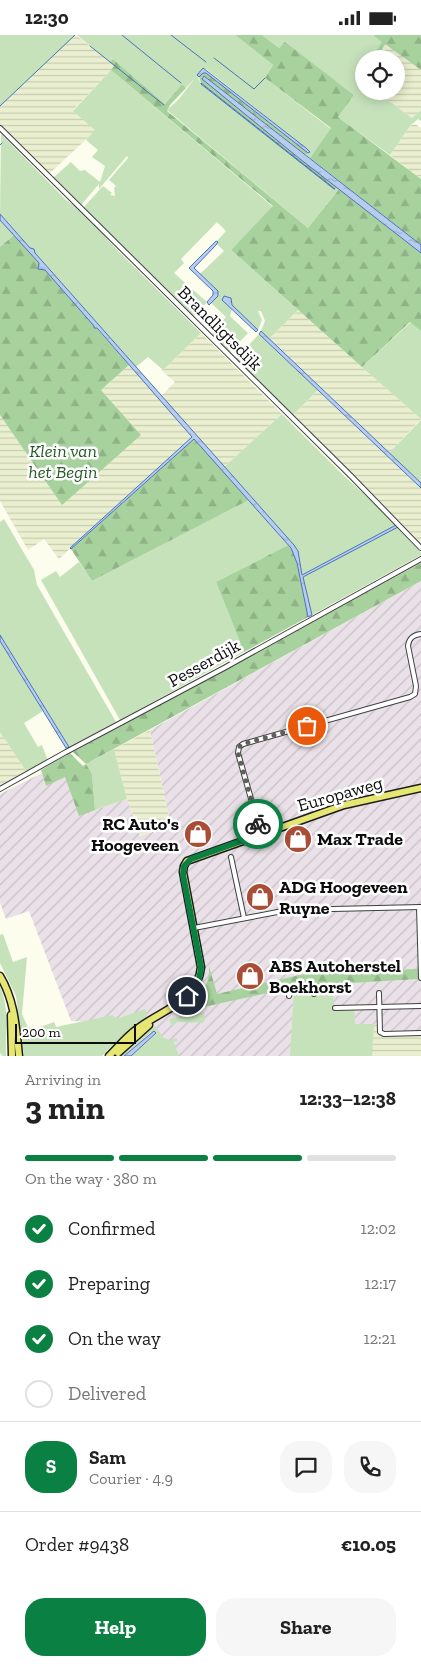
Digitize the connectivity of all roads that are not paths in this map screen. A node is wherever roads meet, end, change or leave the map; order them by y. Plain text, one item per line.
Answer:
1 (0, 128) edge
2 (421, 548) edge
3 (421, 559) edge
4 (421, 634) edge
5 (421, 788) edge
6 (0, 789) edge
7 (261, 834) junction
8 (231, 857) dead end
9 (420, 907) edge
10 (244, 918) junction
11 (194, 928) junction
12 (0, 976) edge
13 (421, 978) edge
14 (316, 986) dead end
15 (291, 990) dead end
16 (379, 993) dead end
17 (314, 994) dead end
18 (289, 996) dead end
19 (12, 1006) junction
20 (421, 1006) edge
21 (379, 1007) junction
22 (335, 1008) dead end
23 (153, 1020) junction
24 (421, 1033) edge
25 (12, 1056) edge
26 (19, 1056) edge
27 (109, 1056) edge
28 (115, 1056) edge

1 - 2 street, Brandligtsdijk
3 - 6 street, Pesserdijk
4 - 7 street
5 - 7 main road, Europaweg
7 - 11 main road, Europaweg
8 - 10 street
9 - 10 street
9 - 13 street
10 - 11 street
11 - 23 main road, Europaweg
12 - 19 main road
14 - 17 street
15 - 18 street
16 - 21 street
19 - 25 main road
19 - 26 main road
20 - 21 street
21 - 22 street
21 - 24 street
23 - 27 main road, Europaweg
23 - 28 main road, Europaweg

